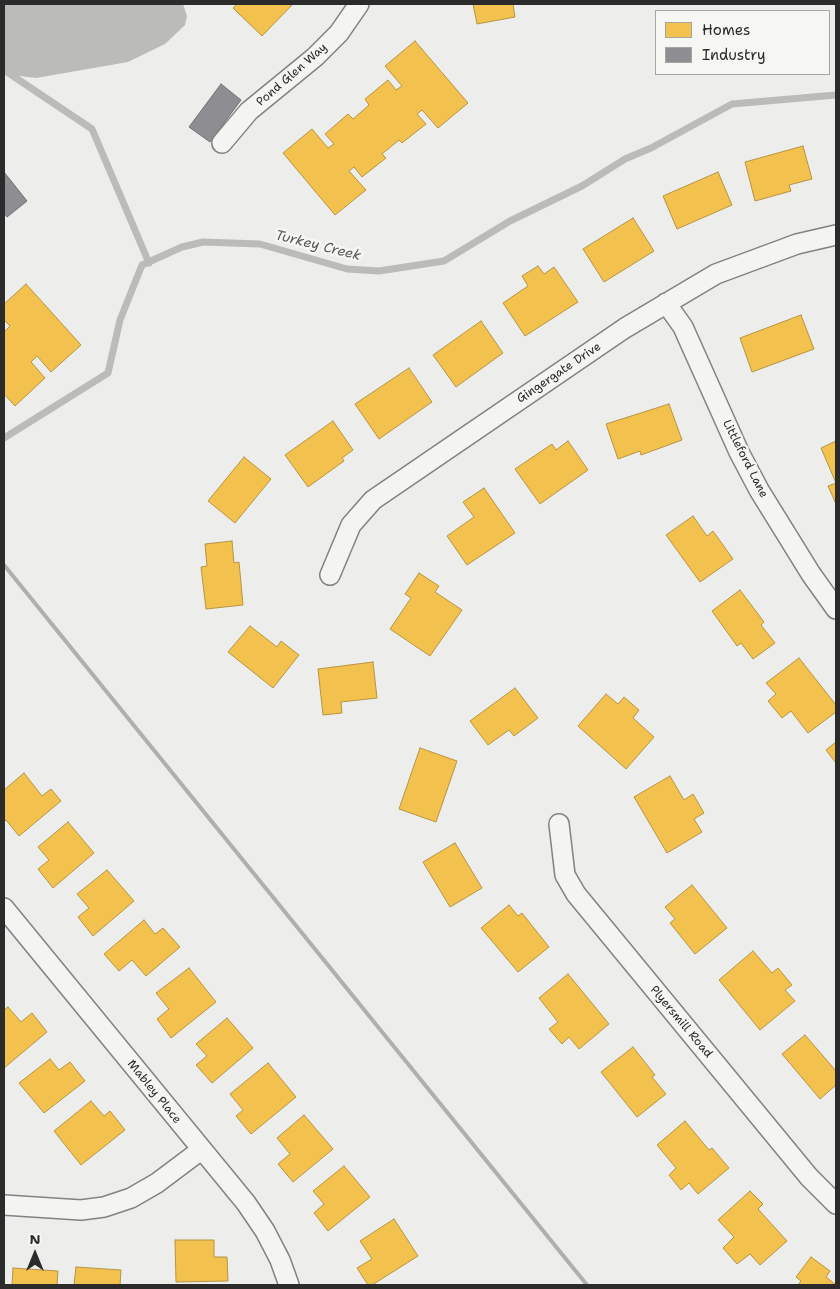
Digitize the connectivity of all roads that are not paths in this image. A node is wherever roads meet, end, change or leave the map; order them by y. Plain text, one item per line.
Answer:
1 (358, 4) edge
2 (222, 143) dead end
3 (836, 235) edge
4 (666, 303) junction
5 (330, 575) dead end
6 (836, 609) edge
7 (559, 824) dead end
8 (4, 908) edge
9 (201, 1150) junction
10 (836, 1204) edge
11 (4, 1206) edge
12 (288, 1285) edge

1 - 2 street, Pond Glen Way
3 - 4 street, Gingergate Drive
4 - 5 street, Gingergate Drive
4 - 6 street, Littleford Lane
7 - 10 street, Plyersmill Road
8 - 9 street, Mabley Place
9 - 11 street
9 - 12 street, Mabley Place

